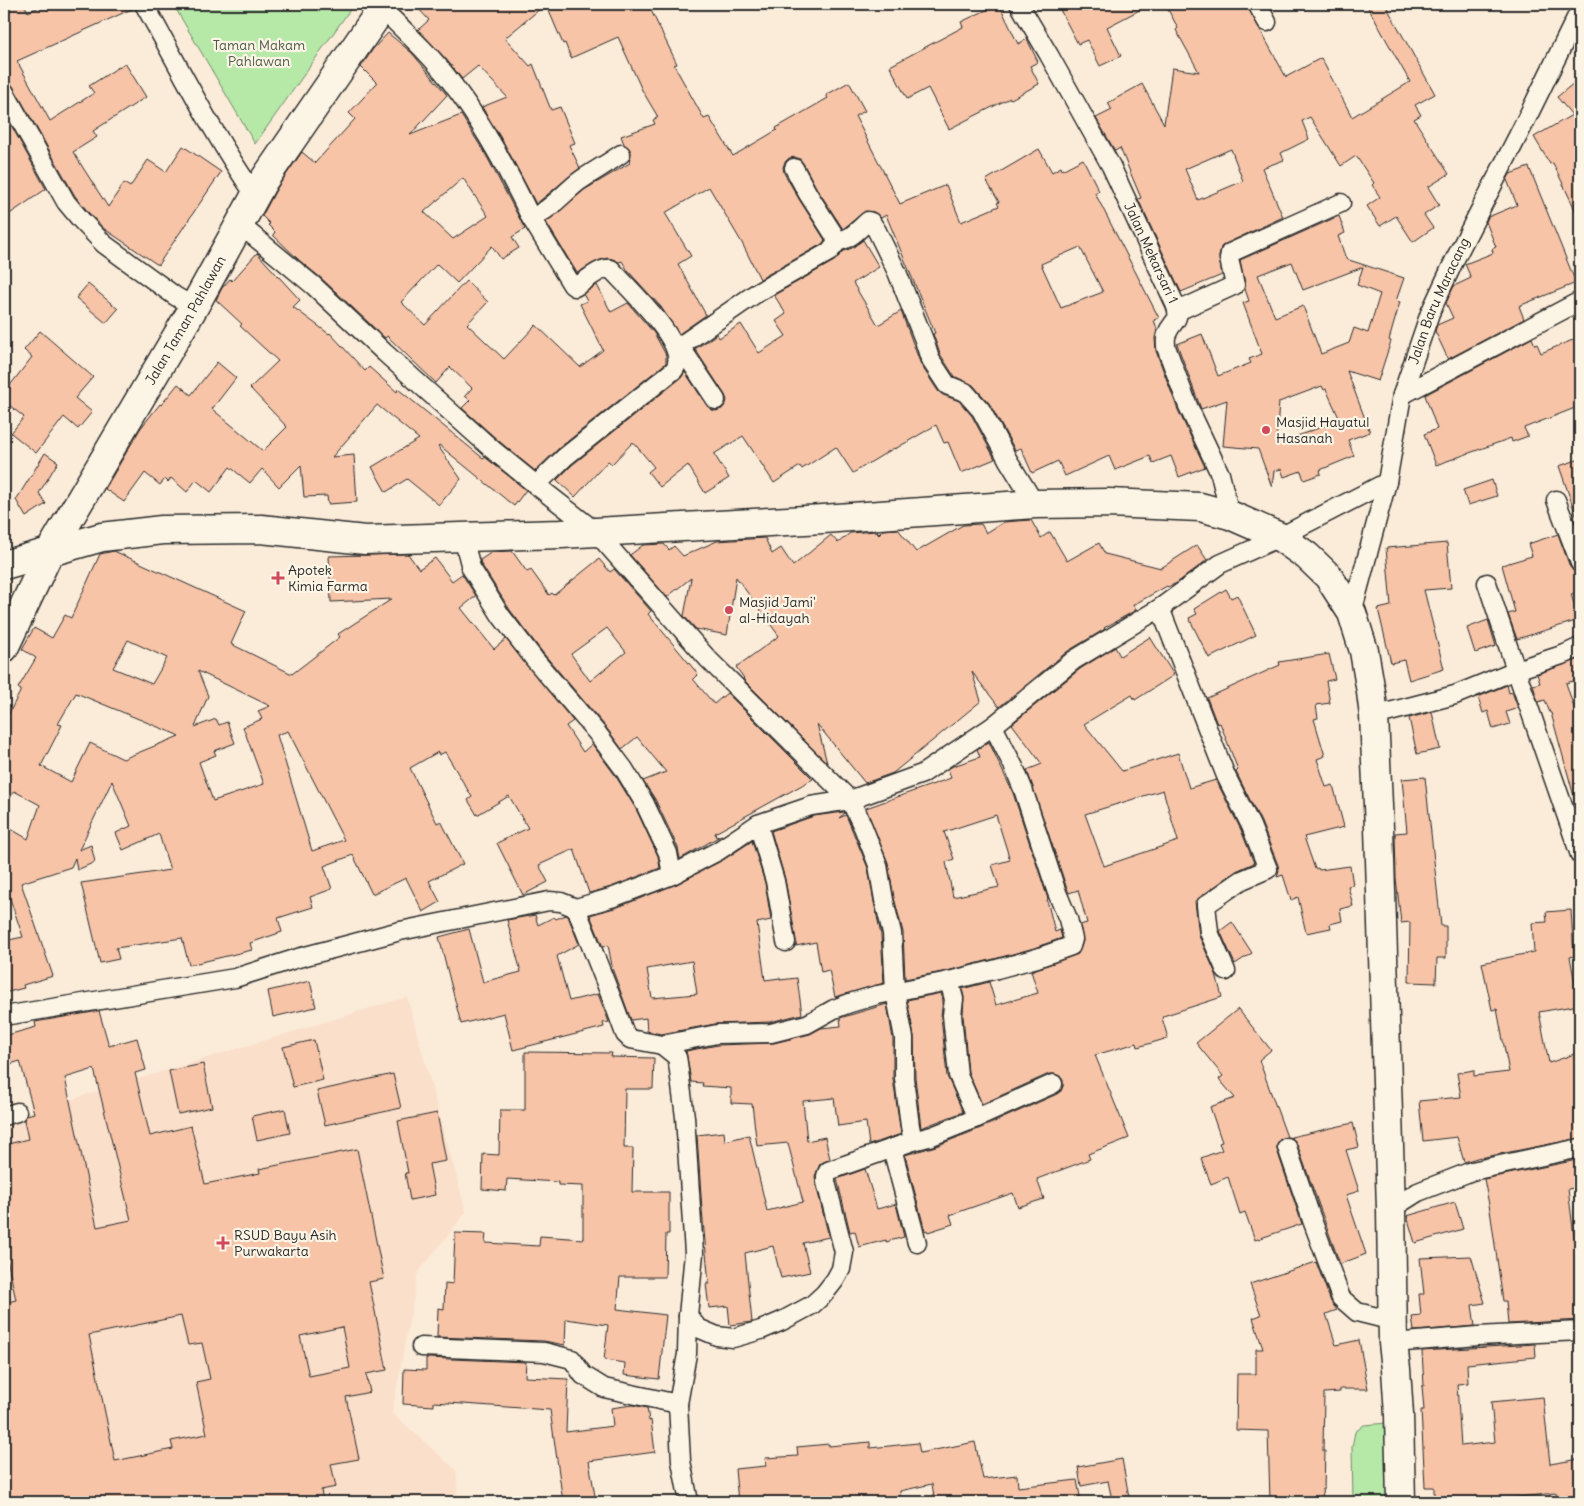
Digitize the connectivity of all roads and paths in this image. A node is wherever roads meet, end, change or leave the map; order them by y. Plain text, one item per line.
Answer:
1 (144, 4) edge
2 (1019, 4) edge
3 (1257, 4) edge
4 (383, 6) edge
5 (1580, 10) edge
6 (1267, 22) dead end
7 (4, 91) edge
8 (621, 154) dead end
9 (794, 168) dead end
10 (256, 195) junction
11 (1341, 203) dead end
12 (531, 218) junction
13 (239, 224) junction
14 (838, 241) junction
15 (1580, 301) edge
16 (194, 307) junction
17 (1178, 311) junction
18 (678, 348) junction
19 (1402, 395) junction
20 (716, 400) dead end
21 (1387, 482) junction
22 (536, 486) junction
23 (1556, 500) dead end
24 (1035, 504) junction
25 (1230, 515) junction
26 (596, 531) junction
27 (464, 537) junction
28 (1280, 537) junction
29 (49, 552) junction
30 (1580, 563) edge
31 (4, 565) edge
32 (1488, 583) dead end
33 (1160, 608) junction
34 (1352, 613) junction
35 (1580, 647) edge
36 (4, 648) edge
37 (1516, 670) junction
38 (1374, 716) junction
39 (993, 726) junction
40 (850, 800) junction
41 (758, 824) junction
42 (1580, 855) edge
43 (672, 875) junction
44 (576, 908) junction
45 (786, 942) dead end
46 (1226, 972) dead end
47 (950, 981) junction
48 (895, 992) junction
49 (4, 1016) edge
50 (662, 1045) junction
51 (1053, 1084) dead end
52 (977, 1118) junction
53 (914, 1141) junction
54 (1287, 1147) dead end
55 (892, 1148) junction
56 (1580, 1148) edge
57 (1391, 1209) junction
58 (917, 1242) dead end
59 (688, 1316) junction
60 (1580, 1331) edge
61 (1393, 1332) junction
62 (421, 1347) dead end
63 (678, 1404) junction
64 (689, 1502) edge
65 (1401, 1502) edge

1 - 10 street
2 - 17 street, Jalan Mekarsari 1
3 - 6 street
4 - 10 main road, Jalan Taman Pahlawan
4 - 12 street
5 - 19 street, Jalan Baru Maracang
7 - 16 street
8 - 12 street
9 - 14 street
10 - 13 main road, Jalan Taman Pahlawan
11 - 17 street
12 - 18 street
13 - 16 main road, Jalan Taman Pahlawan
13 - 22 street
14 - 18 street
14 - 24 street
15 - 19 street
16 - 29 main road, Jalan Taman Pahlawan
17 - 25 street, Jalan Mekarsari 1
18 - 20 street
18 - 22 street
19 - 21 street, Jalan Baru Maracang
21 - 28 street
21 - 34 street, Jalan Baru Maracang
22 - 26 street
23 - 30 street
24 - 25 main road
24 - 26 main road
25 - 28 main road
26 - 27 main road
26 - 40 street
27 - 29 main road
27 - 43 street
28 - 33 street
28 - 34 main road
29 - 31 main road
29 - 36 main road, Jalan Taman Pahlawan
32 - 37 street
33 - 39 street
33 - 46 street
34 - 38 main road
35 - 37 street
37 - 38 street
37 - 42 street
38 - 57 main road
39 - 40 street
39 - 47 street
40 - 41 street
40 - 48 street
41 - 43 street
41 - 45 street
43 - 44 street
44 - 49 street
44 - 50 street
47 - 48 street
47 - 52 street
48 - 50 street
48 - 53 street
50 - 59 street
51 - 52 street
52 - 53 street
53 - 55 street
54 - 61 street
55 - 58 street
55 - 59 street
56 - 57 street
57 - 61 main road
59 - 63 street
60 - 61 street
61 - 65 main road
62 - 63 street
63 - 64 street

